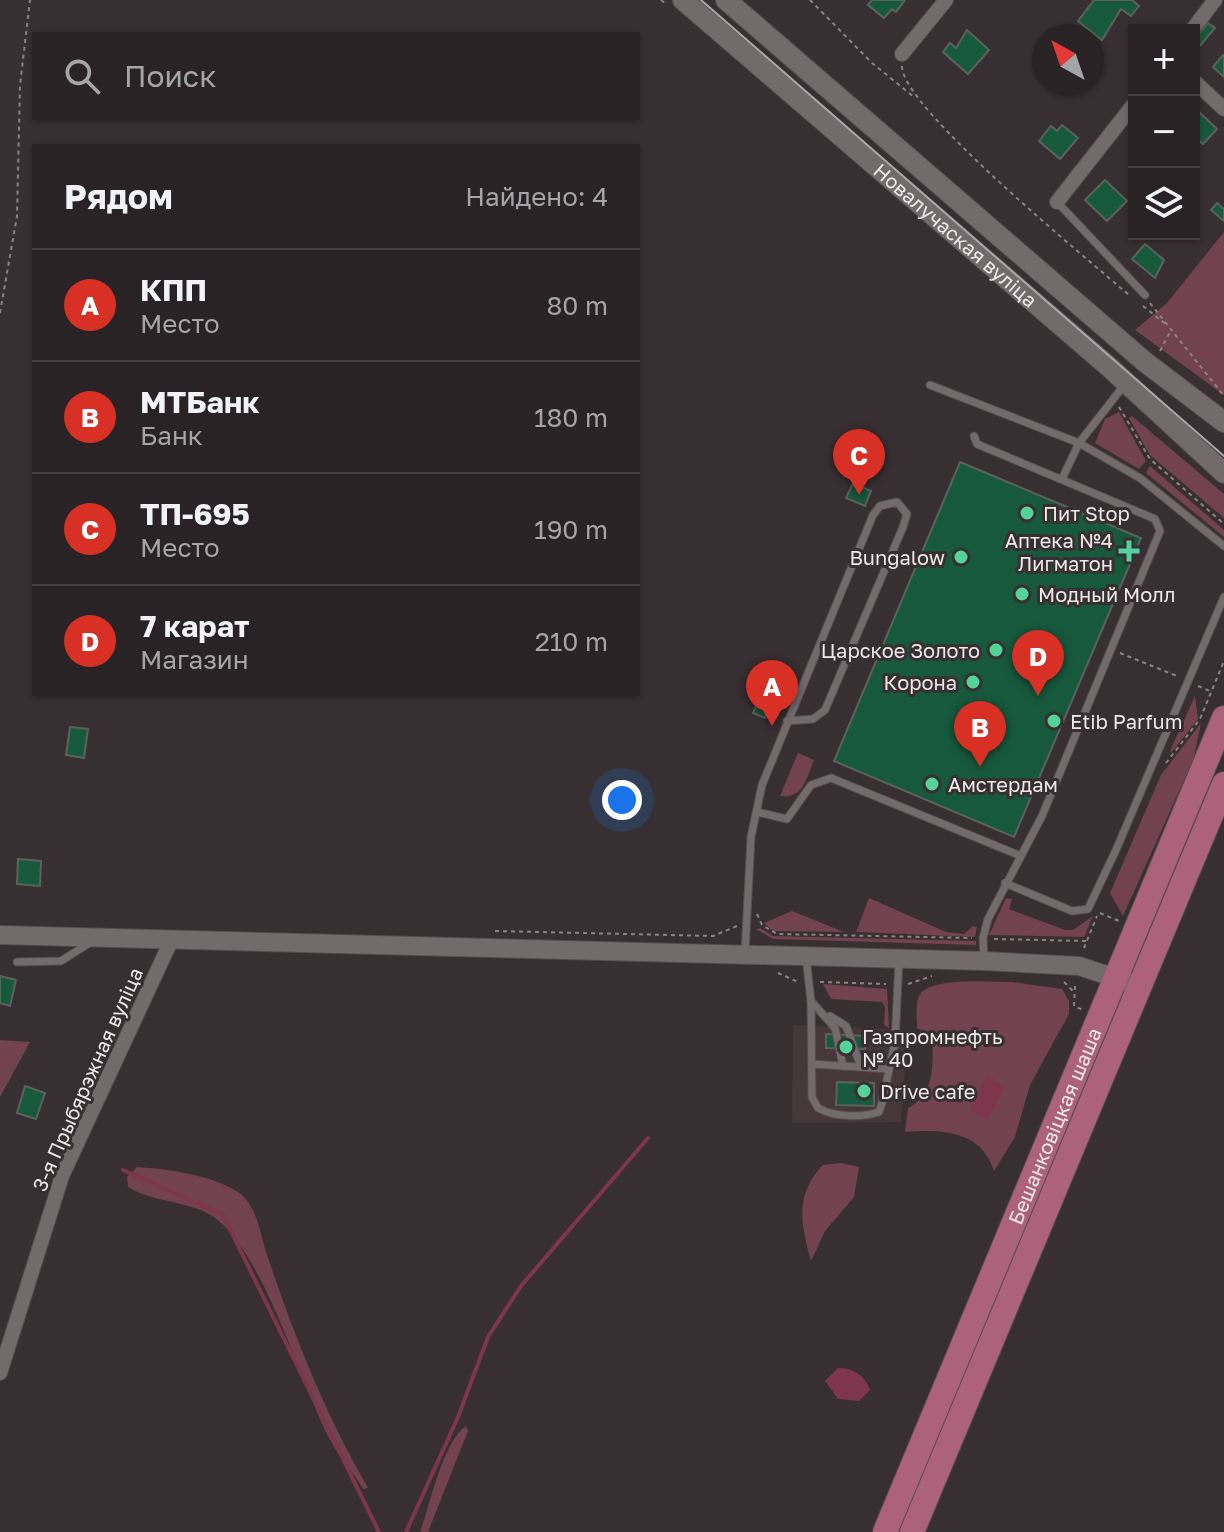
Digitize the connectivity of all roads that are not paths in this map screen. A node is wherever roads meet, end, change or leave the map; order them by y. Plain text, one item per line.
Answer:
1 (726, 0) edge
2 (946, 0) edge
3 (1215, 0) edge
4 (678, 5) edge
5 (1197, 24) edge
6 (902, 54) road end
7 (1200, 87) edge
8 (1224, 109) edge
9 (1128, 112) edge
10 (1057, 202) joint
11 (1145, 295) road end
12 (1152, 358) junction
13 (930, 385) dead end
14 (1120, 389) junction
15 (1224, 422) edge
16 (974, 436) dead end
17 (1079, 443) junction
18 (1224, 473) edge
19 (1062, 479) junction
20 (1224, 546) edge
21 (1224, 597) edge
22 (1224, 718) edge
23 (787, 721) junction
24 (1224, 784) edge
25 (757, 812) junction
26 (1021, 856) junction
27 (1005, 883) junction
28 (0, 935) edge
29 (96, 938) junction
30 (171, 941) junction
31 (745, 953) junction
32 (806, 955) junction
33 (899, 960) junction
34 (985, 961) junction
35 (17, 962) dead end
36 (1116, 977) junction
37 (1140, 986) junction
38 (811, 1001) junction
39 (821, 1011) junction
40 (812, 1064) junction
41 (843, 1066) junction
42 (861, 1067) junction
43 (889, 1069) junction
44 (0, 1373) edge
45 (885, 1532) edge
46 (912, 1532) edge

1 - 12 main road, Новалучаская вуліца
2 - 6 street
3 - 5 street
4 - 14 main road, Новалучаская вуліца
7 - 8 street
9 - 10 street
10 - 11 lane
12 - 14 street
12 - 15 main road, Новалучаская вуліца
13 - 17 lane
14 - 17 lane
14 - 18 main road, Новалучаская вуліца
16 - 19 lane
17 - 19 lane
17 - 20 lane
19 - 26 lane
21 - 27 lane
22 - 36 main road, Бешанковіцкая шаша
23 - 23 lane
23 - 25 lane
24 - 37 main road, Бешанковіцкая шаша
25 - 26 lane
25 - 31 lane
26 - 27 lane
27 - 34 lane
28 - 29 street
29 - 30 street
29 - 35 lane
30 - 31 street
30 - 44 street, 3-я Прыбярэжная вуліца
31 - 32 street
32 - 33 street
32 - 38 lane
33 - 34 street
33 - 43 lane
34 - 36 street
36 - 37 street
36 - 45 main road, Бешанковіцкая шаша
37 - 46 main road, Бешанковіцкая шаша
38 - 39 lane
38 - 40 lane
39 - 41 lane
39 - 42 lane
40 - 41 lane
40 - 43 lane
41 - 42 lane
42 - 43 lane

